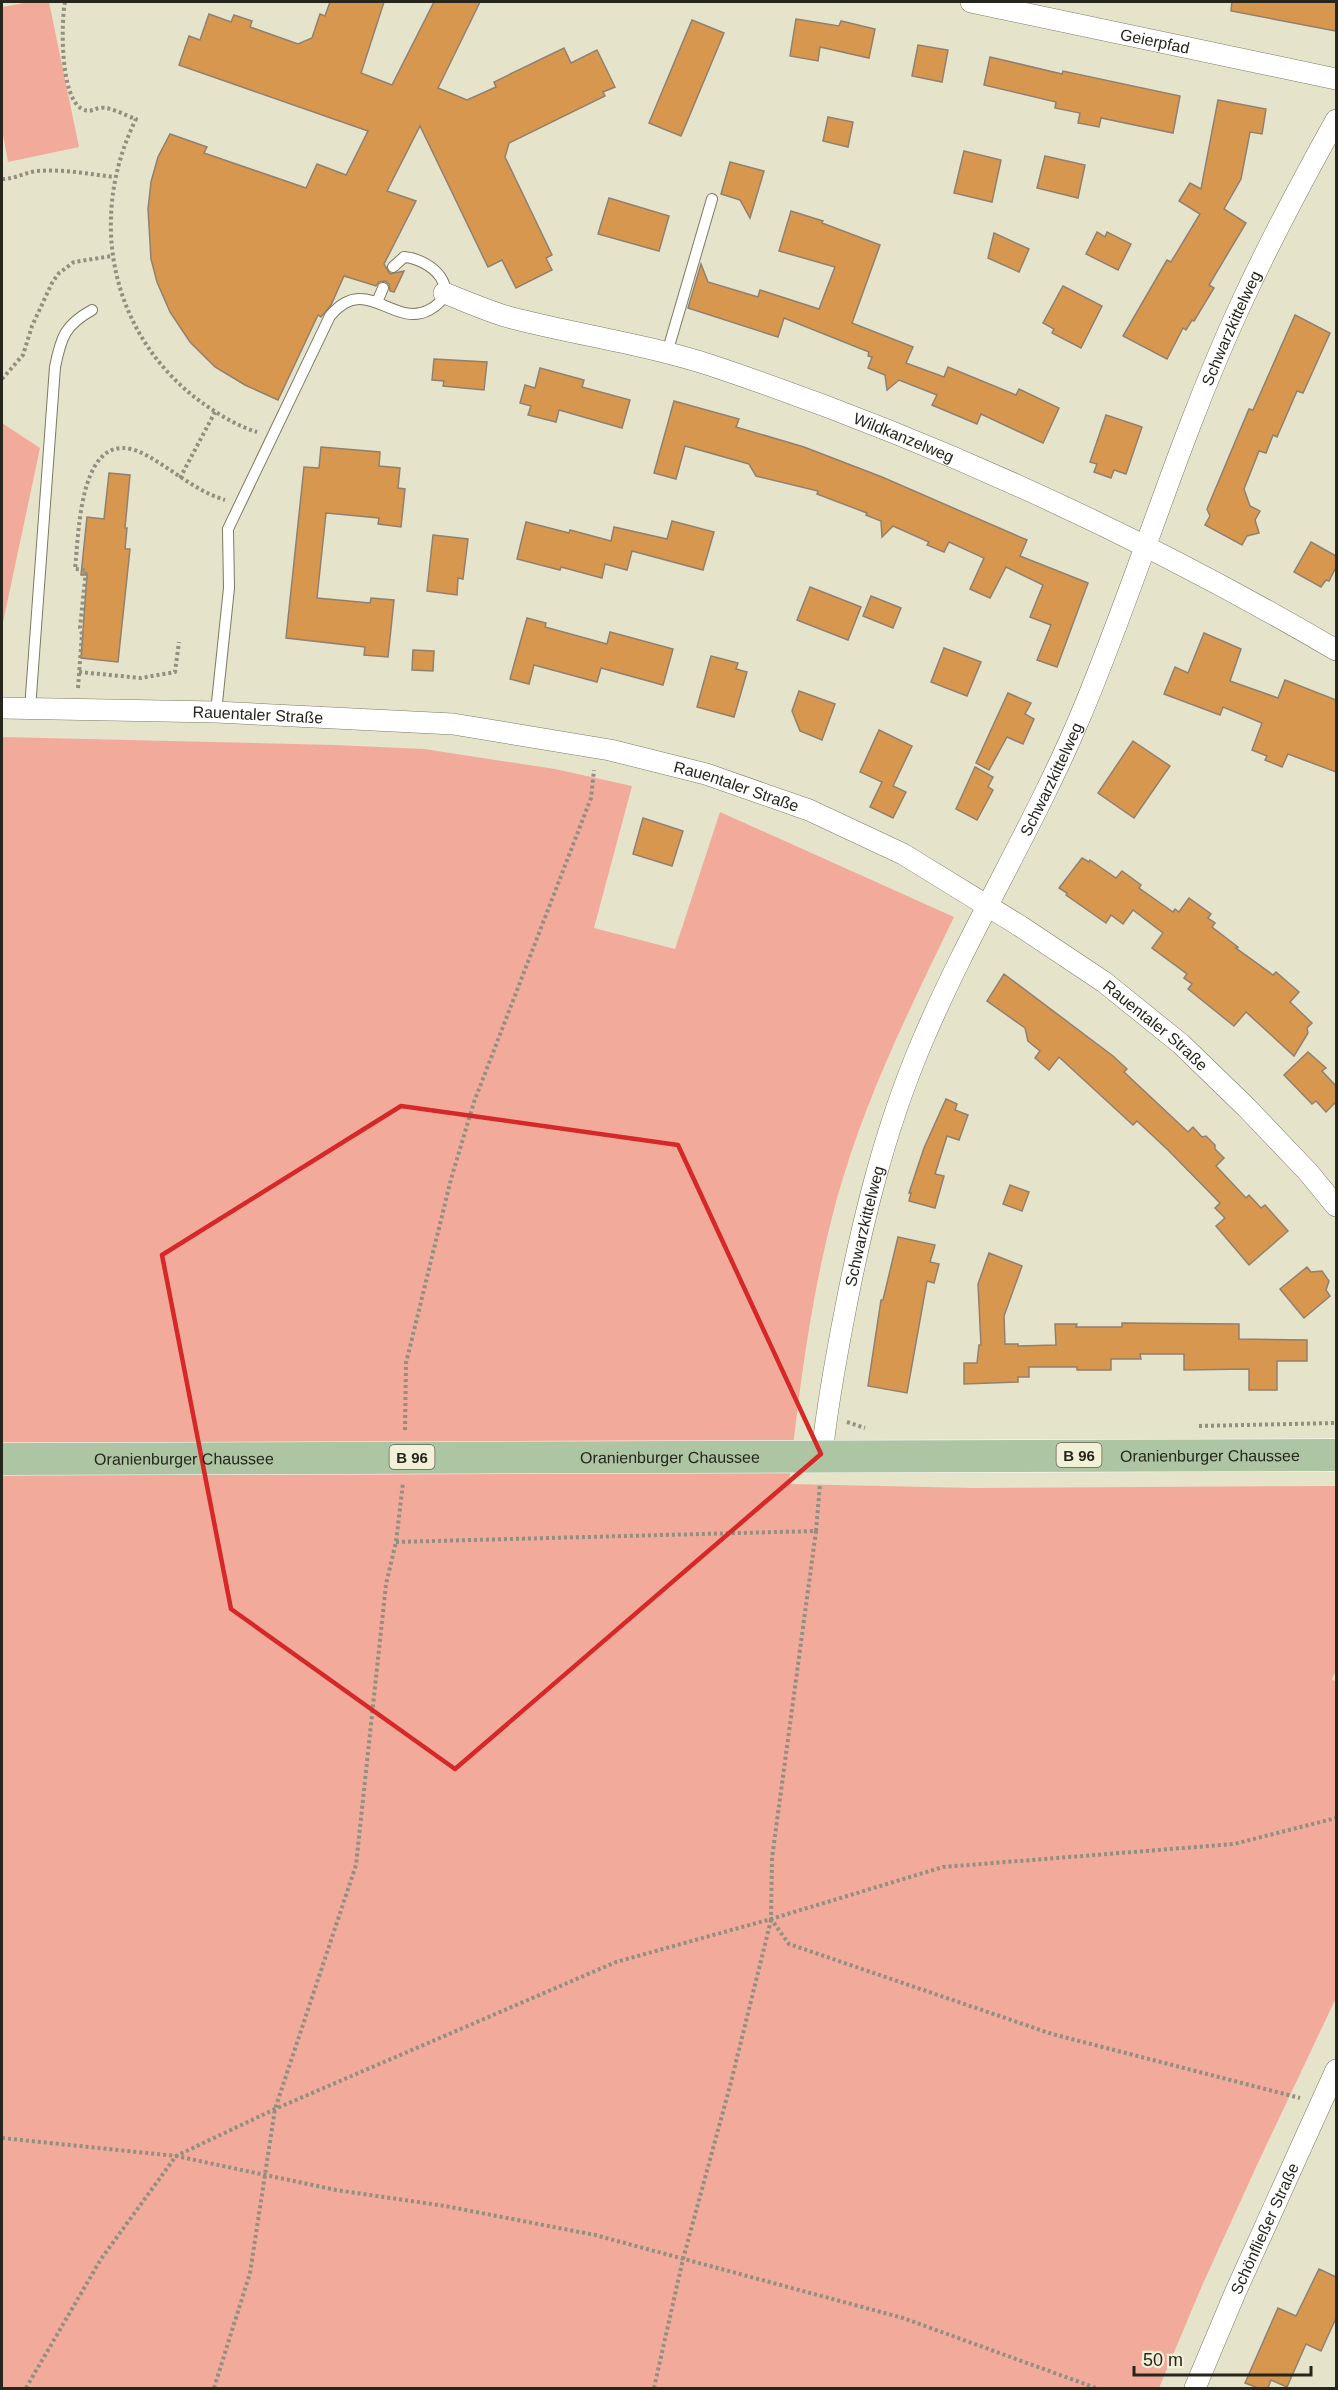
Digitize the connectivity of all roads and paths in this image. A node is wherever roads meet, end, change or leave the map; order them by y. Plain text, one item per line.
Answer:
1 (65, 2) edge
2 (971, 2) edge
3 (1336, 79) edge
4 (1336, 120) edge
5 (114, 177) junction
6 (2, 179) edge
7 (712, 199) dead end
8 (112, 256) junction
9 (393, 267) dead end
10 (383, 288) dead end
11 (444, 293) junction
12 (377, 302) junction
13 (92, 310) dead end
14 (667, 353) junction
15 (2, 379) edge
16 (215, 412) junction
17 (272, 437) junction
18 (180, 478) junction
19 (240, 504) junction
20 (1145, 546) junction
21 (180, 642) dead end
22 (1336, 650) edge
23 (79, 672) junction
24 (2, 708) edge
25 (30, 709) junction
26 (77, 710) junction
27 (216, 712) junction
28 (596, 748) junction
29 (988, 905) junction
30 (1336, 1206) edge
31 (1336, 1455) edge
32 (822, 1456) junction
33 (404, 1457) junction
34 (2, 1459) edge
35 (816, 1531) junction
36 (396, 1542) junction
37 (1336, 1818) edge
38 (771, 1919) junction
39 (1336, 2070) edge
40 (1327, 2102) edge
41 (275, 2109) junction
42 (2, 2138) edge
43 (176, 2156) junction
44 (264, 2176) junction
45 (683, 2259) junction
46 (26, 2388) edge
47 (214, 2388) edge
48 (654, 2388) edge
49 (1096, 2388) edge
50 (1195, 2388) edge

1 - 5 path
2 - 3 street, Geierpfad
4 - 20 street, Schwarzkittelweg
5 - 6 path
5 - 8 path
7 - 14 lane
8 - 15 path
8 - 16 path
9 - 11 lane
10 - 12 lane
11 - 12 lane
11 - 14 street, Wildkanzelweg
12 - 17 lane
13 - 25 lane
14 - 20 street, Wildkanzelweg
16 - 17 path
16 - 18 path
17 - 19 lane
18 - 19 path
18 - 23 path
19 - 27 lane
20 - 22 street, Wildkanzelweg
20 - 29 street, Schwarzkittelweg
21 - 23 path
23 - 26 path
24 - 25 street, Rauentaler Straße
25 - 26 street, Rauentaler Straße
26 - 27 street, Rauentaler Straße
27 - 28 street, Rauentaler Straße
28 - 29 street, Rauentaler Straße
28 - 33 path
29 - 30 street, Rauentaler Straße
29 - 32 street, Schwarzkittelweg
31 - 32 main road, Oranienburger Chaussee / B 96
32 - 33 main road, Oranienburger Chaussee / B 96
32 - 35 path
33 - 34 main road, Oranienburger Chaussee / B 96
33 - 36 path
35 - 36 path
35 - 38 path
36 - 41 path
37 - 38 path
38 - 40 path
38 - 41 path
38 - 45 path
39 - 40 street, Schönfließer Straße
40 - 50 street, Schönfließer Straße
41 - 43 path
41 - 44 path
42 - 43 path
43 - 44 path
43 - 46 path
44 - 45 path
44 - 47 path
45 - 48 path
45 - 49 path

